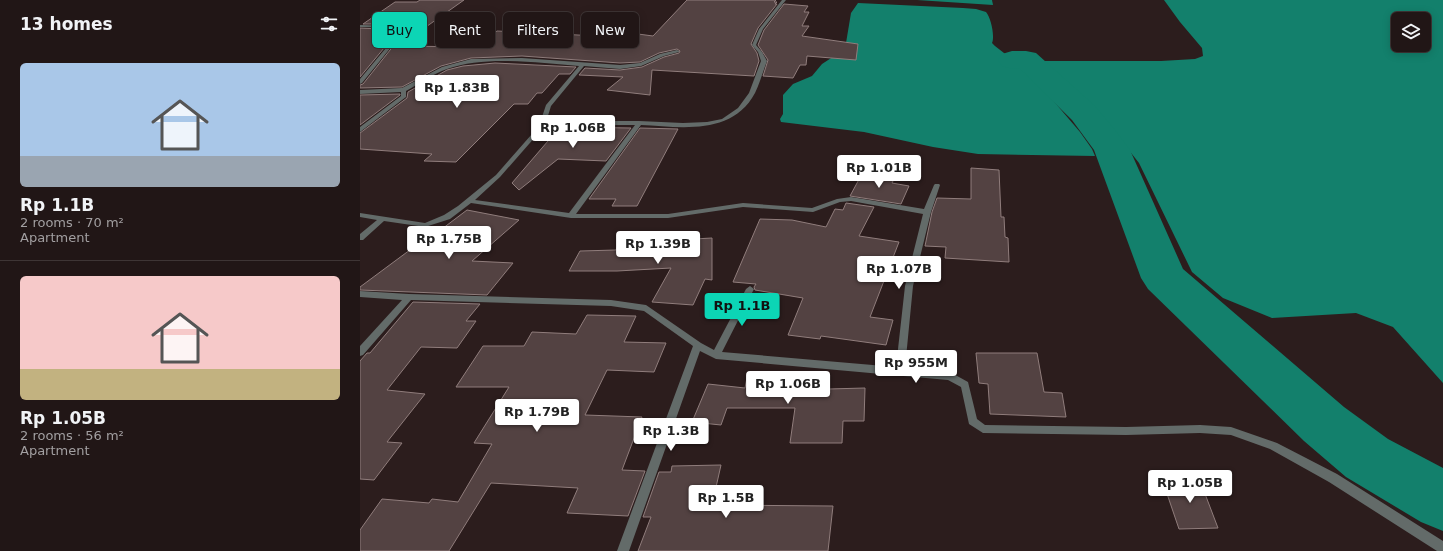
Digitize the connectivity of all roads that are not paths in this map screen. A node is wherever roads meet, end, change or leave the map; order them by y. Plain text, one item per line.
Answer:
1 (784, 0) edge
2 (360, 26) edge
3 (677, 52) dead end
4 (582, 64) junction
5 (360, 82) edge
6 (404, 90) junction
7 (360, 92) edge
8 (548, 123) junction
9 (639, 123) junction
10 (360, 130) edge
11 (937, 185) dead end
12 (469, 201) junction
13 (927, 212) junction
14 (360, 215) edge
15 (571, 216) junction
16 (383, 218) junction
17 (360, 238) edge
18 (750, 289) dead end
19 (360, 294) edge
20 (409, 297) junction
21 (698, 345) junction
22 (360, 352) edge
23 (716, 355) junction
24 (900, 372) junction
25 (1443, 548) edge
26 (623, 551) edge

1 - 9 street
2 - 5 street
3 - 4 street
4 - 6 street
4 - 8 street
6 - 7 street
6 - 10 street
8 - 9 street
8 - 12 street
9 - 15 street
11 - 13 street
12 - 15 street
12 - 16 street
13 - 15 street
13 - 24 street
14 - 16 street
16 - 17 street
18 - 23 street
19 - 20 street
20 - 21 street
20 - 22 street
21 - 23 street
21 - 26 street
23 - 24 street
24 - 25 street

